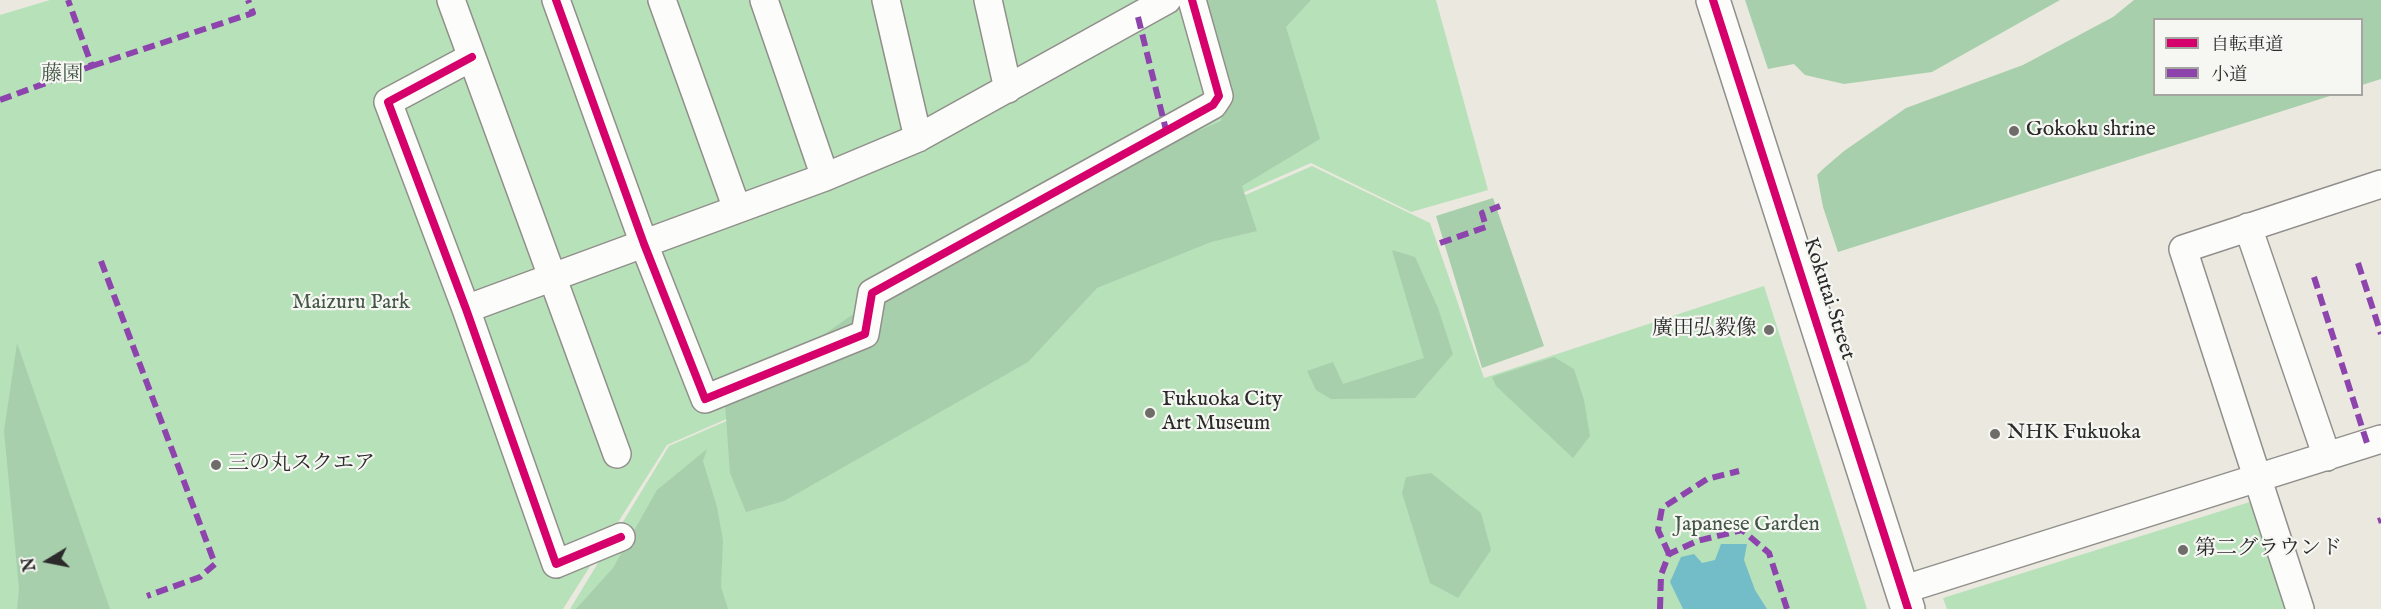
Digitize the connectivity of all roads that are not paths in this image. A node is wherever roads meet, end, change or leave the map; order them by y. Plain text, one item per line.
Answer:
1 (451, 0) edge
2 (556, 0) edge
3 (662, 0) edge
4 (764, 0) edge
5 (886, 0) edge
6 (988, 0) edge
7 (1167, 0) edge
8 (1192, 0) edge
9 (1713, 0) edge
10 (472, 57) junction
11 (1008, 89) junction
12 (918, 138) junction
13 (825, 177) junction
14 (2381, 184) edge
15 (736, 209) junction
16 (2248, 227) junction
17 (644, 244) junction
18 (553, 277) junction
19 (466, 309) junction
20 (2381, 439) edge
21 (617, 454) dead end
22 (2327, 457) junction
23 (2256, 480) junction
24 (621, 537) dead end
25 (1905, 600) edge
26 (2300, 609) edge

1 - 10 street
2 - 17 street
3 - 15 street
4 - 13 street
5 - 12 street
6 - 11 street
7 - 11 street
8 - 17 street
9 - 25 street, Kokutai Street
10 - 18 street
10 - 19 street
11 - 12 street
12 - 13 street
13 - 15 street
14 - 16 street
15 - 17 street
16 - 22 street
16 - 23 street
17 - 18 street
18 - 19 street
18 - 21 street
19 - 24 street
20 - 22 street
22 - 23 street
23 - 25 street
23 - 26 street

